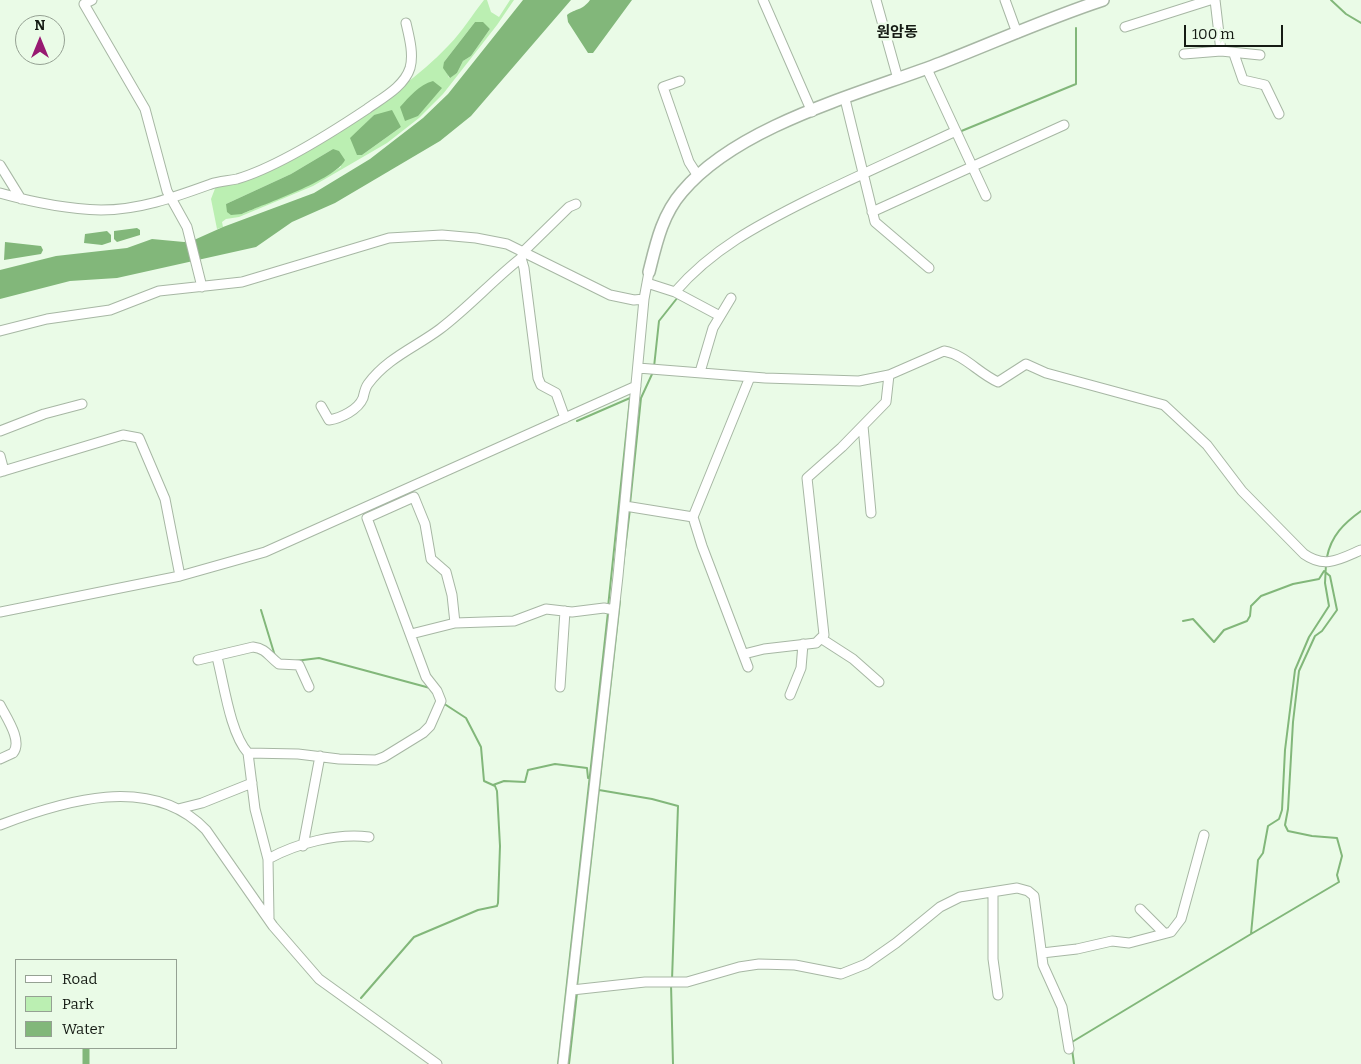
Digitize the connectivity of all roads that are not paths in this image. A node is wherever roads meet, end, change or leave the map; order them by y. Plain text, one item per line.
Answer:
1 (92, 0) edge
2 (763, 0) edge
3 (876, 0) edge
4 (1004, 0) edge
5 (1104, 0) edge
6 (1210, 0) edge
7 (1215, 0) edge
8 (82, 2) edge
9 (406, 22) dead end
10 (1125, 26) dead end
11 (1018, 33) junction
12 (1221, 51) junction
13 (1184, 54) dead end
14 (1234, 54) junction
15 (1260, 55) dead end
16 (927, 68) junction
17 (898, 79) junction
18 (680, 80) dead end
19 (845, 99) junction
20 (812, 112) junction
21 (1279, 114) dead end
22 (1064, 125) dead end
23 (956, 131) junction
24 (0, 165) edge
25 (972, 166) junction
26 (863, 173) junction
27 (698, 176) junction
28 (0, 193) edge
29 (986, 196) dead end
30 (170, 199) junction
31 (21, 200) junction
32 (576, 204) dead end
33 (872, 212) junction
34 (523, 255) junction
35 (930, 268) dead end
36 (648, 278) junction
37 (202, 287) junction
38 (675, 292) junction
39 (731, 298) dead end
40 (644, 299) junction
41 (720, 316) junction
42 (0, 331) edge
43 (638, 368) junction
44 (700, 372) junction
45 (889, 375) junction
46 (750, 377) junction
47 (636, 386) junction
48 (82, 404) dead end
49 (321, 406) dead end
50 (566, 418) junction
51 (863, 426) junction
52 (0, 431) edge
53 (0, 456) edge
54 (2, 472) edge
55 (625, 506) junction
56 (871, 513) dead end
57 (693, 517) junction
58 (1361, 550) edge
59 (180, 576) junction
60 (614, 610) junction
61 (565, 611) junction
62 (0, 612) edge
63 (455, 623) junction
64 (411, 634) junction
65 (822, 639) junction
66 (803, 644) junction
67 (744, 654) junction
68 (216, 657) junction
69 (198, 660) dead end
70 (748, 667) dead end
71 (879, 682) dead end
72 (309, 687) dead end
73 (560, 687) dead end
74 (790, 695) dead end
75 (0, 705) edge
76 (248, 753) junction
77 (320, 756) junction
78 (0, 759) edge
79 (252, 783) junction
80 (178, 809) junction
81 (0, 825) edge
82 (1204, 835) dead end
83 (369, 837) dead end
84 (303, 846) junction
85 (268, 858) junction
86 (993, 892) junction
87 (1140, 909) dead end
88 (269, 918) junction
89 (1164, 933) junction
90 (1042, 954) junction
91 (572, 990) junction
92 (998, 995) dead end
93 (1069, 1049) dead end
94 (437, 1064) edge
95 (563, 1064) edge

1 - 8 street
2 - 20 street
3 - 17 street
4 - 11 street
5 - 11 main road
6 - 10 street
7 - 12 street
8 - 30 street
9 - 30 street
11 - 16 main road
12 - 13 street
12 - 14 street
14 - 15 street
14 - 21 street
16 - 17 main road
16 - 23 street
17 - 19 main road
18 - 27 street
19 - 20 main road
19 - 26 street
20 - 27 main road
22 - 25 street
23 - 25 street
23 - 26 street
24 - 31 street
25 - 29 street
25 - 33 street
26 - 33 street
26 - 38 street
27 - 36 main road
28 - 31 street
30 - 31 street
30 - 37 street
32 - 34 street
33 - 35 street
34 - 37 street
34 - 40 street
34 - 49 street
34 - 50 street
36 - 38 street
36 - 40 street
37 - 42 street
38 - 41 street
39 - 41 street
40 - 43 street
41 - 44 street
43 - 44 street
43 - 47 street
44 - 46 street
45 - 46 street
45 - 51 street
45 - 58 street
46 - 57 street
47 - 50 street
47 - 55 street
48 - 52 street
50 - 59 street
51 - 56 street
51 - 65 street
53 - 54 street
54 - 59 street
55 - 57 street
55 - 60 street
57 - 67 street
59 - 62 street
60 - 61 street
60 - 91 street
61 - 63 street
61 - 73 street
63 - 64 street
63 - 64 street
64 - 77 street
65 - 66 street
65 - 71 street
66 - 67 street
66 - 74 street
67 - 70 street
68 - 69 street
68 - 72 street
68 - 76 street
75 - 78 street
76 - 77 street
76 - 79 street
77 - 84 street
79 - 80 street
79 - 85 street
80 - 81 street
80 - 88 street
82 - 89 street
83 - 84 street
84 - 85 street
85 - 88 street
86 - 90 street
86 - 91 street
86 - 92 street
87 - 89 street
88 - 94 street
89 - 90 street
90 - 93 street
91 - 95 street

